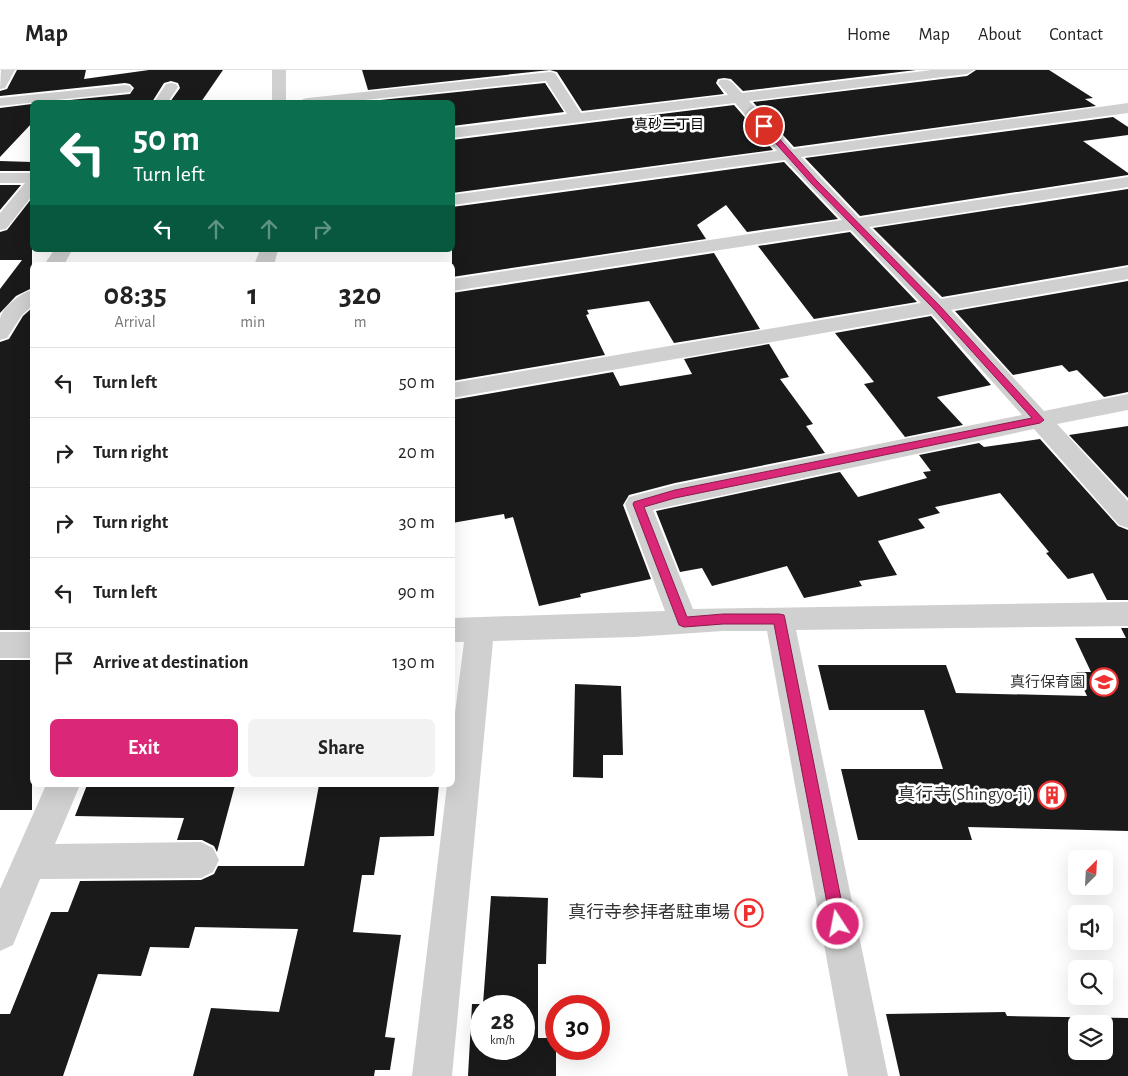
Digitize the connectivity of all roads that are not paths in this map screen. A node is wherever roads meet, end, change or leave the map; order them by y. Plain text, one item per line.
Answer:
1 (8, 70) edge
2 (279, 70) edge
3 (967, 70) edge
4 (725, 83) dead end
5 (0, 85) edge
6 (171, 87) dead end
7 (125, 89) dead end
8 (738, 98) junction
9 (162, 100) edge
10 (279, 100) edge
11 (327, 100) edge
12 (0, 102) edge
13 (1128, 108) edge
14 (577, 119) junction
15 (455, 134) edge
16 (790, 155) junction
17 (0, 178) edge
18 (30, 178) edge
19 (1128, 182) edge
20 (30, 188) edge
21 (455, 200) edge
22 (855, 223) junction
23 (0, 225) edge
24 (1128, 273) edge
25 (455, 285) edge
26 (30, 295) edge
27 (0, 296) edge
28 (30, 297) edge
29 (936, 306) junction
30 (0, 333) edge
31 (455, 390) edge
32 (1128, 402) edge
33 (1040, 420) junction
34 (1128, 518) edge
35 (1128, 614) edge
36 (779, 619) junction
37 (684, 622) junction
38 (466, 629) edge
39 (0, 645) edge
40 (30, 645) edge
41 (455, 774) edge
42 (62, 787) edge
43 (454, 787) edge
44 (201, 860) dead end
45 (29, 862) junction
46 (0, 932) edge
47 (432, 1076) edge
48 (868, 1076) edge

1 - 5 street
2 - 10 street
3 - 8 street
4 - 8 street
6 - 9 street
7 - 12 street
8 - 14 street
8 - 16 street
11 - 14 street
13 - 16 street
14 - 15 street
16 - 21 street
16 - 22 street
17 - 18 street
19 - 22 street
20 - 23 street
22 - 25 street
22 - 29 street
24 - 29 street
26 - 27 street
28 - 30 street
29 - 31 street
29 - 33 street
32 - 33 street
33 - 34 street
33 - 37 street
35 - 36 street
36 - 37 street
36 - 48 street
37 - 38 street
38 - 41 street
39 - 40 street
42 - 45 street
43 - 47 street
44 - 45 street
45 - 46 street

